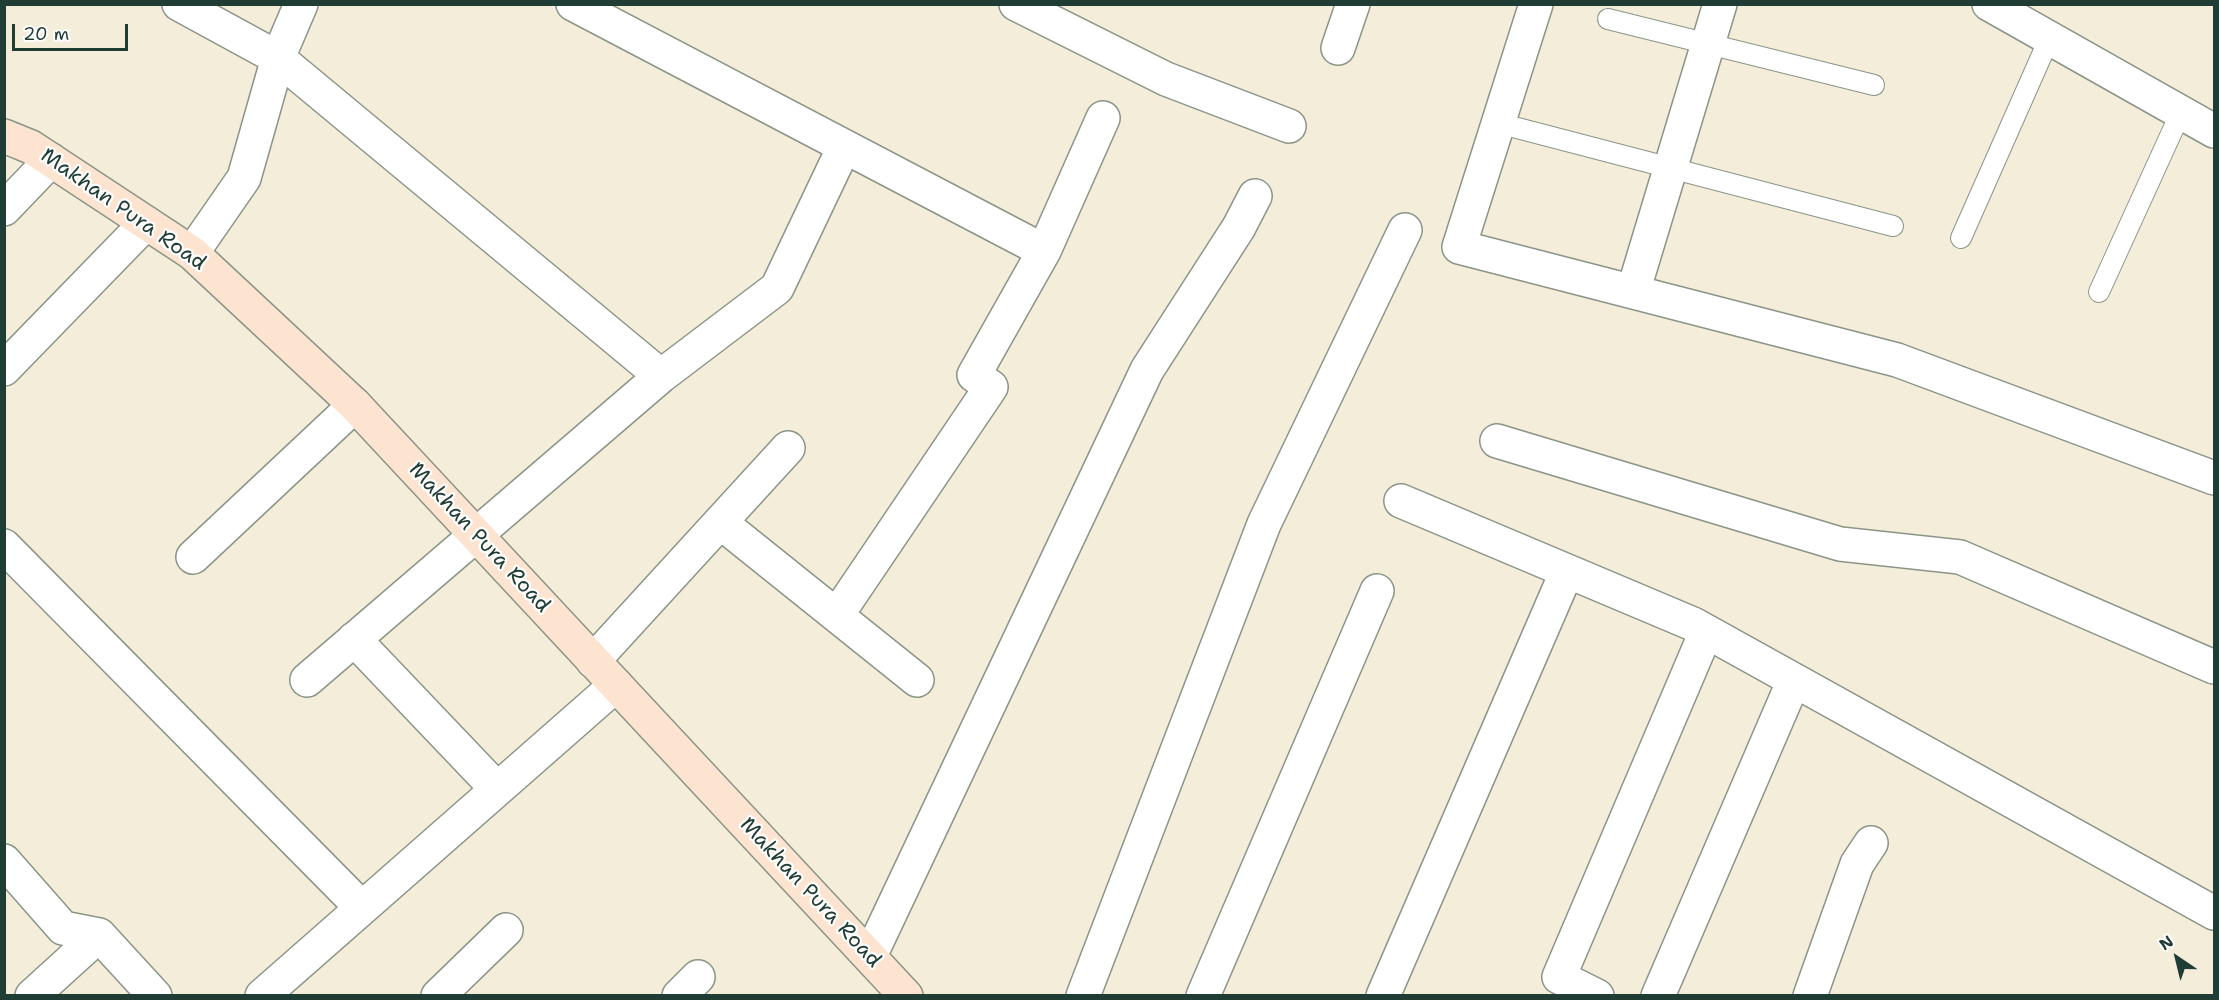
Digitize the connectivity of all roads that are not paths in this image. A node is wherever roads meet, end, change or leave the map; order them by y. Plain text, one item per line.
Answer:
1 (179, 4) edge
2 (301, 4) edge
3 (573, 4) edge
4 (1016, 4) edge
5 (1353, 4) edge
6 (1536, 4) edge
7 (1720, 4) edge
8 (2010, 10) edge
9 (1608, 19) dead end
10 (2049, 39) junction
11 (1708, 44) junction
12 (1338, 48) dead end
13 (278, 58) junction
14 (1875, 85) dead end
15 (2181, 112) junction
16 (1103, 118) dead end
17 (1498, 123) junction
18 (1289, 126) dead end
19 (2214, 131) edge
20 (4, 136) edge
21 (844, 147) junction
22 (51, 160) junction
23 (1671, 169) junction
24 (1255, 196) dead end
25 (4, 208) edge
26 (146, 223) junction
27 (1893, 226) dead end
28 (1405, 230) dead end
29 (1961, 238) dead end
30 (1044, 251) junction
31 (192, 253) junction
32 (1633, 291) junction
33 (2098, 292) dead end
34 (4, 369) edge
35 (662, 376) junction
36 (355, 405) junction
37 (1497, 441) dead end
38 (788, 448) dead end
39 (2214, 478) edge
40 (1401, 501) dead end
41 (720, 522) junction
42 (476, 535) junction
43 (4, 546) edge
44 (193, 557) dead end
45 (1567, 571) junction
46 (1377, 591) dead end
47 (837, 615) junction
48 (1706, 632) junction
49 (354, 639) junction
50 (593, 661) junction
51 (2214, 667) edge
52 (307, 680) dead end
53 (917, 680) dead end
54 (1794, 680) junction
55 (616, 685) junction
56 (497, 789) junction
57 (1871, 843) dead end
58 (6, 865) edge
59 (362, 908) junction
60 (2214, 913) edge
61 (506, 930) dead end
62 (99, 935) junction
63 (870, 956) junction
64 (1793, 995) edge
65 (32, 996) edge
66 (154, 996) edge
67 (262, 996) edge
68 (438, 996) edge
69 (906, 996) edge
70 (1083, 996) edge
71 (1203, 996) edge
72 (1383, 996) edge
73 (1597, 996) edge
74 (1658, 996) edge

1 - 13 street
2 - 13 street
3 - 21 street
4 - 18 street
5 - 12 street
6 - 17 street
7 - 11 street
8 - 10 street
9 - 11 lane
10 - 15 street
10 - 29 lane
11 - 14 lane
11 - 23 street
13 - 31 street
13 - 35 street
15 - 19 street
15 - 33 lane
16 - 30 street
17 - 23 lane
17 - 32 street
20 - 22 street, Makhan Pura Road
21 - 30 street
21 - 35 street
22 - 25 street
22 - 26 street, Makhan Pura Road
23 - 27 lane
23 - 32 street
24 - 63 street
26 - 31 street, Makhan Pura Road
26 - 34 street
28 - 70 street
30 - 47 street
31 - 36 street, Makhan Pura Road
32 - 39 street
35 - 42 street
36 - 42 street, Makhan Pura Road
36 - 44 street
37 - 51 street
38 - 41 street
40 - 45 street
41 - 47 street
41 - 50 street
42 - 49 street
42 - 50 street, Makhan Pura Road
43 - 59 street
45 - 48 street
45 - 72 street
46 - 71 street
47 - 53 street
48 - 54 street
48 - 73 street
49 - 52 street
49 - 56 street
50 - 55 street, Makhan Pura Road
54 - 60 street
54 - 74 street
55 - 56 street
55 - 63 street, Makhan Pura Road
56 - 59 street
57 - 64 street
58 - 62 street
59 - 67 street
61 - 68 street
62 - 65 street
62 - 66 street
63 - 69 street, Makhan Pura Road

